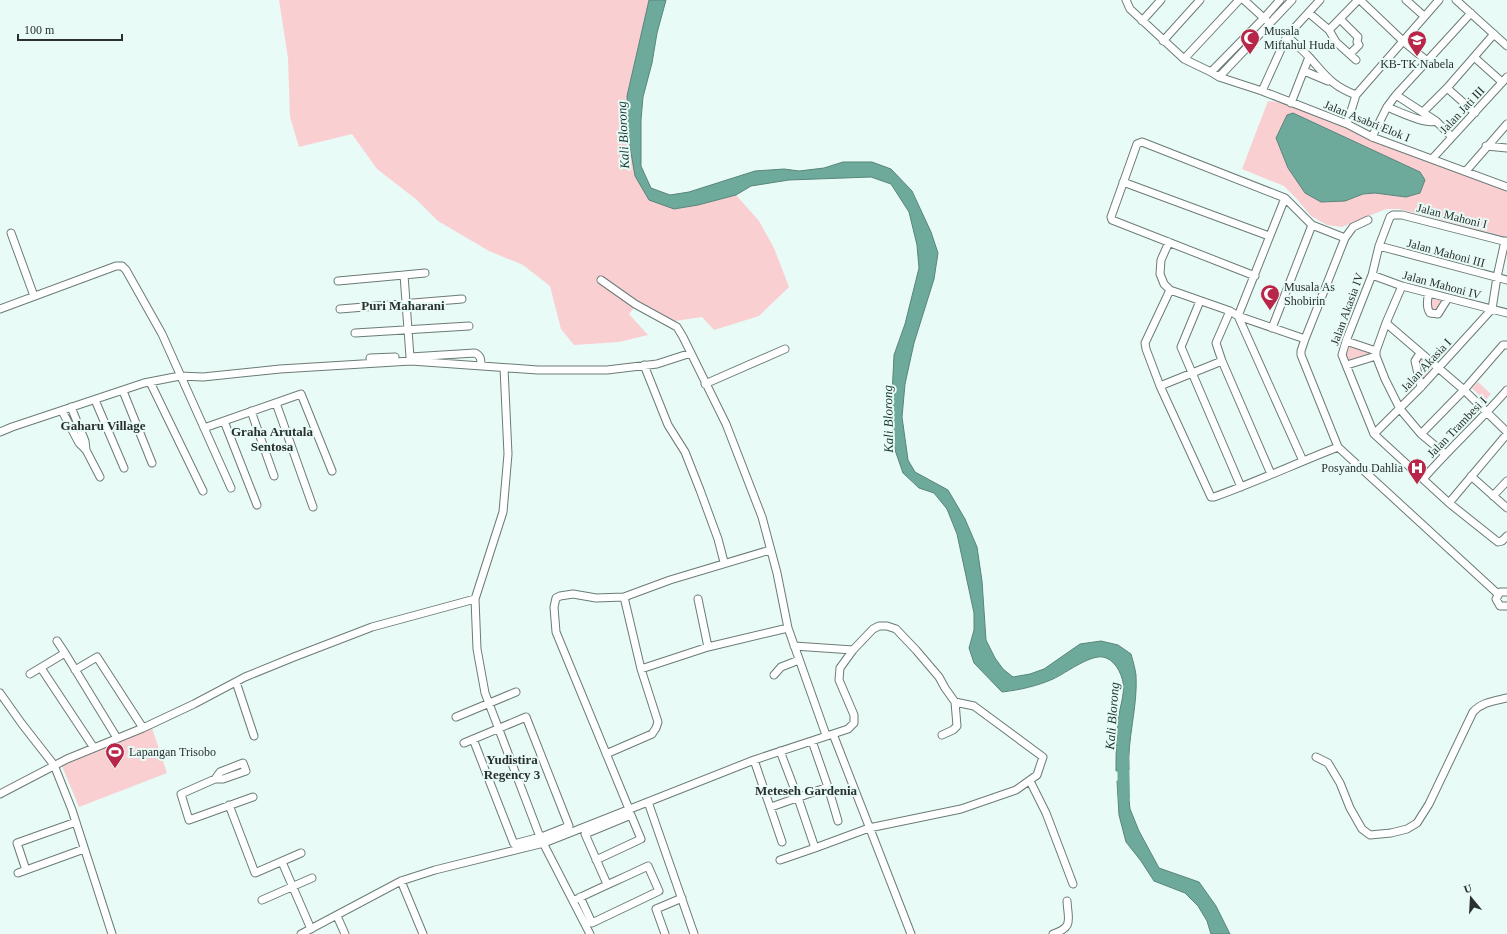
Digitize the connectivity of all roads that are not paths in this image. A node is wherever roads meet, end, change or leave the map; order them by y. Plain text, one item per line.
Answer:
1 (1126, 0) edge
2 (1161, 0) edge
3 (1200, 0) edge
4 (1239, 0) edge
5 (1244, 0) edge
6 (1280, 0) edge
7 (1292, 0) edge
8 (1320, 0) edge
9 (1359, 0) edge
10 (1406, 0) edge
11 (1439, 0) edge
12 (1456, 0) edge
13 (1310, 13) junction
14 (1471, 13) junction
15 (1424, 16) junction
16 (1340, 20) junction
17 (1142, 21) junction
18 (1267, 21) junction
19 (1329, 30) junction
20 (1494, 34) junction
21 (1287, 36) junction
22 (1163, 40) junction
23 (1403, 41) junction
24 (1507, 46) edge
25 (1350, 54) junction
26 (1309, 57) junction
27 (1474, 57) junction
28 (1184, 59) junction
29 (1356, 60) dead end
30 (1428, 61) junction
31 (1304, 71) junction
32 (1211, 72) junction
33 (1219, 76) junction
34 (1505, 79) edge
35 (1332, 83) junction
36 (1447, 88) junction
37 (1262, 91) junction
38 (1356, 95) junction
39 (1396, 95) junction
40 (1291, 103) junction
41 (1387, 106) junction
42 (1423, 112) junction
43 (1474, 113) junction
44 (1436, 121) junction
45 (1347, 124) junction
46 (1507, 124) edge
47 (1372, 137) junction
48 (1452, 137) junction
49 (1486, 146) junction
50 (1507, 148) edge
51 (1432, 159) junction
52 (1466, 171) junction
53 (1123, 182) junction
54 (1507, 187) edge
55 (1286, 198) junction
56 (1393, 215) joint
57 (1368, 220) dead end
58 (1312, 224) junction
59 (11, 233) dead end
60 (1269, 236) junction
61 (1345, 238) junction
62 (1169, 242) junction
63 (1506, 242) edge
64 (1379, 246) junction
65 (425, 273) dead end
66 (404, 275) junction
67 (1372, 275) junction
68 (1255, 276) junction
69 (1497, 277) junction
70 (601, 280) dead end
71 (1507, 280) edge
72 (338, 281) dead end
73 (1402, 286) junction
74 (1170, 290) junction
75 (1429, 293) junction
76 (34, 296) junction
77 (1448, 298) junction
78 (462, 299) dead end
79 (1200, 301) junction
80 (406, 303) junction
81 (0, 309) edge
82 (340, 309) dead end
83 (1492, 309) junction
84 (1230, 311) junction
85 (1507, 313) edge
86 (1238, 316) junction
87 (1386, 323) junction
88 (469, 326) dead end
89 (1272, 328) junction
90 (408, 330) junction
91 (355, 333) dead end
92 (1305, 339) junction
93 (1346, 341) junction
94 (1507, 345) edge
95 (785, 349) dead end
96 (1376, 353) junction
97 (1420, 353) junction
98 (691, 354) junction
99 (410, 357) junction
100 (370, 358) dead end
101 (1222, 361) junction
102 (644, 365) junction
103 (1347, 365) junction
104 (482, 366) junction
105 (504, 368) junction
106 (1438, 368) junction
107 (1192, 373) junction
108 (180, 376) junction
109 (150, 382) junction
110 (705, 384) junction
111 (1160, 386) junction
112 (1421, 387) junction
113 (1464, 390) junction
114 (1507, 390) edge
115 (123, 391) junction
116 (95, 400) junction
117 (276, 403) junction
118 (71, 407) junction
119 (1400, 409) junction
120 (62, 410) junction
121 (251, 411) junction
122 (1488, 412) junction
123 (224, 421) junction
124 (204, 428) junction
125 (0, 432) edge
126 (1507, 433) edge
127 (1374, 434) junction
128 (1421, 434) junction
129 (1338, 447) junction
130 (86, 450) junction
131 (1445, 454) junction
132 (1303, 461) junction
133 (152, 463) dead end
134 (124, 468) dead end
135 (332, 471) dead end
136 (1271, 474) junction
137 (100, 476) dead end
138 (274, 476) dead end
139 (1471, 476) junction
140 (1423, 479) junction
141 (1507, 481) edge
142 (1241, 487) junction
143 (231, 488) dead end
144 (203, 491) dead end
145 (1493, 496) junction
146 (1448, 503) junction
147 (257, 505) dead end
148 (313, 507) dead end
149 (1507, 508) edge
150 (1507, 536) edge
151 (770, 550) junction
152 (724, 562) junction
153 (1507, 592) edge
154 (1498, 594) junction
155 (624, 597) junction
156 (475, 599) junction
157 (698, 599) dead end
158 (1507, 606) edge
159 (788, 628) junction
160 (57, 641) dead end
161 (794, 646) junction
162 (708, 647) junction
163 (853, 650) junction
164 (65, 653) junction
165 (799, 660) junction
166 (41, 668) junction
167 (641, 669) junction
168 (75, 670) junction
169 (30, 674) dead end
170 (774, 675) dead end
171 (236, 682) junction
172 (516, 692) dead end
173 (0, 693) edge
174 (1507, 698) edge
175 (955, 702) junction
176 (490, 703) junction
177 (456, 717) dead end
178 (143, 728) junction
179 (500, 728) junction
180 (942, 734) dead end
181 (829, 735) junction
182 (254, 736) dead end
183 (117, 738) junction
184 (473, 739) junction
185 (812, 741) junction
186 (464, 743) dead end
187 (94, 748) junction
188 (780, 751) junction
189 (606, 754) junction
190 (1316, 757) dead end
191 (754, 760) junction
192 (54, 765) junction
193 (214, 779) dead end
194 (1030, 781) junction
195 (828, 787) junction
196 (0, 794) edge
197 (253, 797) dead end
198 (798, 798) junction
199 (648, 802) junction
200 (230, 805) junction
201 (771, 807) junction
202 (629, 809) junction
203 (838, 821) dead end
204 (76, 822) junction
205 (869, 828) junction
206 (543, 838) junction
207 (782, 842) dead end
208 (815, 848) junction
209 (84, 849) junction
210 (301, 853) dead end
211 (596, 860) junction
212 (780, 860) dead end
213 (282, 862) junction
214 (26, 870) junction
215 (18, 873) dead end
216 (312, 878) dead end
217 (401, 881) junction
218 (607, 884) junction
219 (1073, 884) dead end
220 (293, 886) junction
221 (580, 897) junction
222 (682, 898) junction
223 (262, 900) dead end
224 (573, 901) junction
225 (1067, 901) dead end
226 (337, 916) junction
227 (311, 929) junction
228 (112, 934) edge
229 (301, 934) edge
230 (345, 934) edge
231 (423, 934) edge
232 (590, 934) edge
233 (665, 934) edge
234 (694, 934) edge
235 (911, 934) edge
236 (1052, 934) edge

1 - 17 street, Jalan Asabri Elok I
2 - 17 street
3 - 22 street
4 - 28 street
5 - 18 street
6 - 18 street
7 - 18 street
8 - 13 street
9 - 16 street
9 - 23 street
10 - 15 street
11 - 15 street
12 - 14 street
13 - 19 street
13 - 21 street
14 - 20 street
14 - 30 street
15 - 23 street
16 - 19 street
16 - 25 street
17 - 22 street, Jalan Asabri Elok I
18 - 32 street
18 - 33 street
19 - 25 street
20 - 24 street
20 - 27 street
21 - 26 street
21 - 37 street
22 - 28 street, Jalan Asabri Elok I
23 - 30 street
23 - 38 street
25 - 29 street
26 - 31 street
26 - 35 street
27 - 34 street
27 - 36 street
28 - 32 street, Jalan Asabri Elok I
30 - 39 street
31 - 35 street
31 - 40 street
32 - 33 street, Jalan Asabri Elok I
33 - 37 street, Jalan Asabri Elok I
34 - 43 street, Jalan Jati III
35 - 38 street
36 - 42 street
36 - 43 street
37 - 40 street, Jalan Asabri Elok I
38 - 45 street
39 - 41 street
39 - 42 street
40 - 45 street, Jalan Asabri Elok I
41 - 44 street
41 - 47 street
42 - 44 street
43 - 48 street, Jalan Jati III
44 - 48 street
45 - 47 street, Jalan Asabri Elok I
46 - 49 street
47 - 51 street, Jalan Asabri Elok I
48 - 51 street, Jalan Jati III
49 - 50 street
49 - 52 street
51 - 52 street, Jalan Asabri Elok I
52 - 54 street, Jalan Asabri Elok I
53 - 55 street
53 - 60 street
53 - 62 street
55 - 58 street
55 - 60 street
56 - 63 street, Jalan Mahoni I
56 - 64 street, Jalan Akasia IV
57 - 61 street
58 - 61 street
58 - 89 street
59 - 76 street
60 - 68 street
61 - 92 street
62 - 68 street
62 - 74 street
63 - 69 street, Jalan Mahoni I
64 - 67 street, Jalan Akasia IV
64 - 69 street, Jalan Mahoni III
65 - 66 street
66 - 72 street
66 - 80 street
67 - 73 street, Jalan Mahoni IV
67 - 93 street, Jalan Akasia IV
68 - 86 street
69 - 71 street, Jalan Mahoni III
69 - 83 street, Jalan Mahoni I
70 - 98 street
73 - 75 street, Jalan Mahoni IV
73 - 87 street
74 - 79 street
74 - 111 street
75 - 77 street, Jalan Mahoni IV
75 - 77 street
76 - 81 street
76 - 108 street
77 - 83 street, Jalan Mahoni IV
78 - 80 street
79 - 84 street
79 - 107 street
80 - 82 street
80 - 90 street
83 - 85 street, Jalan Mahoni IV
83 - 106 street, Jalan Akasia I
84 - 86 street
84 - 101 street
86 - 89 street
86 - 132 street
87 - 96 street
87 - 97 street
88 - 90 street
89 - 92 street
90 - 91 street
90 - 99 street
92 - 129 street
93 - 96 street
93 - 103 street, Jalan Akasia IV
94 - 113 street
95 - 110 street
96 - 103 street
96 - 119 street
97 - 106 street
97 - 112 street
98 - 102 street
98 - 110 street
99 - 100 street
99 - 104 street
101 - 107 street
101 - 136 street
102 - 105 street
102 - 152 street
103 - 127 street, Jalan Akasia IV
104 - 105 street
104 - 108 street
105 - 156 street
106 - 112 street, Jalan Akasia I
106 - 113 street
107 - 111 street
107 - 142 street
108 - 109 street
108 - 124 street
109 - 115 street
109 - 144 street
110 - 151 street
111 - 142 street
112 - 119 street, Jalan Akasia I
113 - 122 street
113 - 128 street
114 - 122 street, Jalan Trambesi I
115 - 116 street
115 - 133 street
116 - 118 street
116 - 134 street
117 - 121 street
117 - 135 street
117 - 148 street
118 - 120 street
118 - 130 street
119 - 127 street, Jalan Akasia I
119 - 128 street
120 - 125 street
120 - 130 street
121 - 123 street
121 - 138 street
122 - 126 street
122 - 131 street, Jalan Trambesi I
123 - 124 street
123 - 147 street
124 - 143 street
126 - 139 street
127 - 140 street
128 - 131 street
129 - 132 street
129 - 154 street
130 - 137 street
131 - 140 street, Jalan Trambesi I
132 - 136 street
136 - 142 street
139 - 145 street
139 - 146 street
140 - 146 street
141 - 145 street
145 - 149 street
146 - 150 street
151 - 152 street
151 - 159 street
152 - 155 street
153 - 154 street
154 - 158 street
155 - 167 street
155 - 189 street
156 - 171 street
156 - 176 street
157 - 162 street
159 - 161 street
159 - 162 street
160 - 164 street
161 - 163 street
161 - 165 street
162 - 167 street
163 - 175 street
163 - 181 street
164 - 166 street
164 - 168 street
165 - 170 street
165 - 181 street
166 - 169 street
166 - 187 street
167 - 189 street
168 - 178 street
168 - 183 street
171 - 178 street
171 - 182 street
172 - 176 street
173 - 192 street
174 - 190 street
175 - 180 street
175 - 194 street
176 - 177 street
176 - 179 street
178 - 183 street
179 - 184 street
179 - 206 street
179 - 206 street
181 - 185 street
181 - 205 street
183 - 187 street
184 - 186 street
184 - 206 street
185 - 188 street
185 - 195 street
187 - 192 street
188 - 191 street
188 - 198 street
189 - 202 street
191 - 199 street
191 - 201 street
192 - 196 street
192 - 204 street
193 - 200 street
194 - 205 street
194 - 219 street
195 - 198 street
195 - 203 street
197 - 200 street
198 - 201 street
198 - 208 street
199 - 202 street
199 - 222 street
200 - 213 street
201 - 207 street
202 - 206 street
204 - 209 street
204 - 214 street
205 - 208 street
205 - 235 street
206 - 217 street
206 - 224 street
208 - 212 street
209 - 214 street
209 - 228 street
210 - 213 street
211 - 211 street
211 - 218 street
213 - 220 street
214 - 215 street
216 - 220 street
217 - 226 street
217 - 231 street
218 - 221 street
218 - 221 street
220 - 223 street
220 - 227 street
221 - 224 street
222 - 233 street
222 - 234 street
224 - 232 street
225 - 236 street
226 - 227 street
226 - 230 street
227 - 229 street

